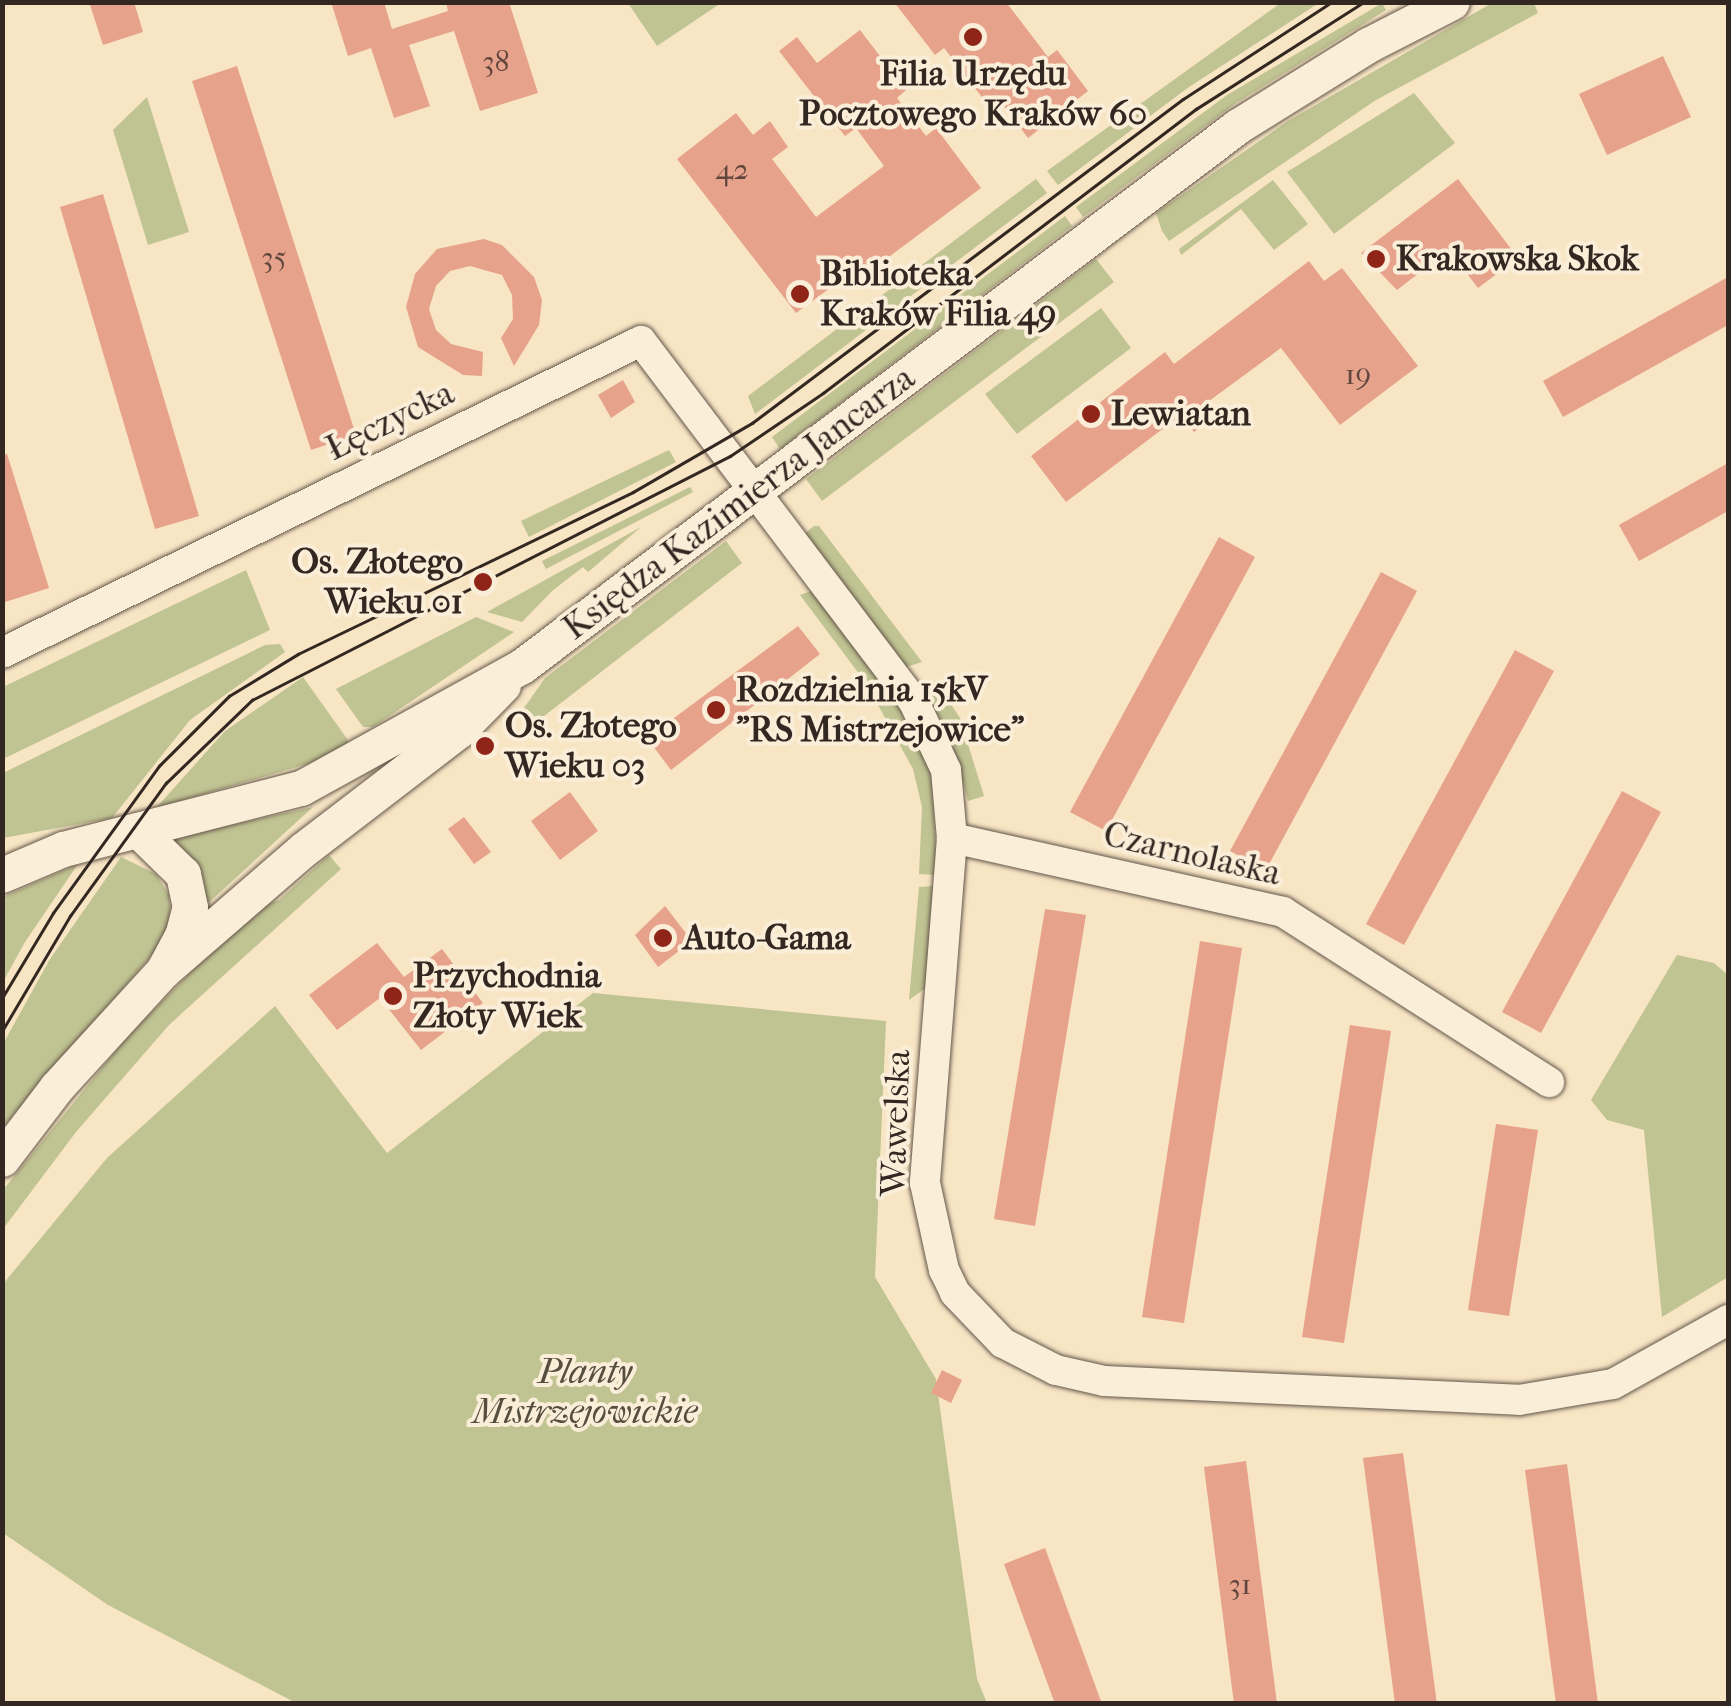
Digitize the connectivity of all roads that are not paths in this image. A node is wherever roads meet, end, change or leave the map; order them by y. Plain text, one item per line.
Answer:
1 (1452, 2) edge
2 (755, 492) junction
3 (2, 653) edge
4 (522, 666) junction
5 (138, 830) junction
6 (952, 838) junction
7 (45, 854) junction
8 (2, 860) edge
9 (2, 875) edge
10 (163, 970) junction
11 (1549, 1082) dead end
12 (7, 1150) edge
13 (1728, 1320) edge

1 - 2 street, Księdza Kazimierza Jancarza
2 - 3 street, Łęczycka
2 - 4 street, Księdza Kazimierza Jancarza
2 - 6 street, Wawelska
4 - 5 street, Księdza Kazimierza Jancarza
4 - 10 street, Księdza Kazimierza Jancarza
5 - 7 street, Księdza Kazimierza Jancarza
5 - 10 street
6 - 11 street, Czarnolaska
6 - 13 street, Wawelska
7 - 8 street
7 - 9 street
10 - 12 street

